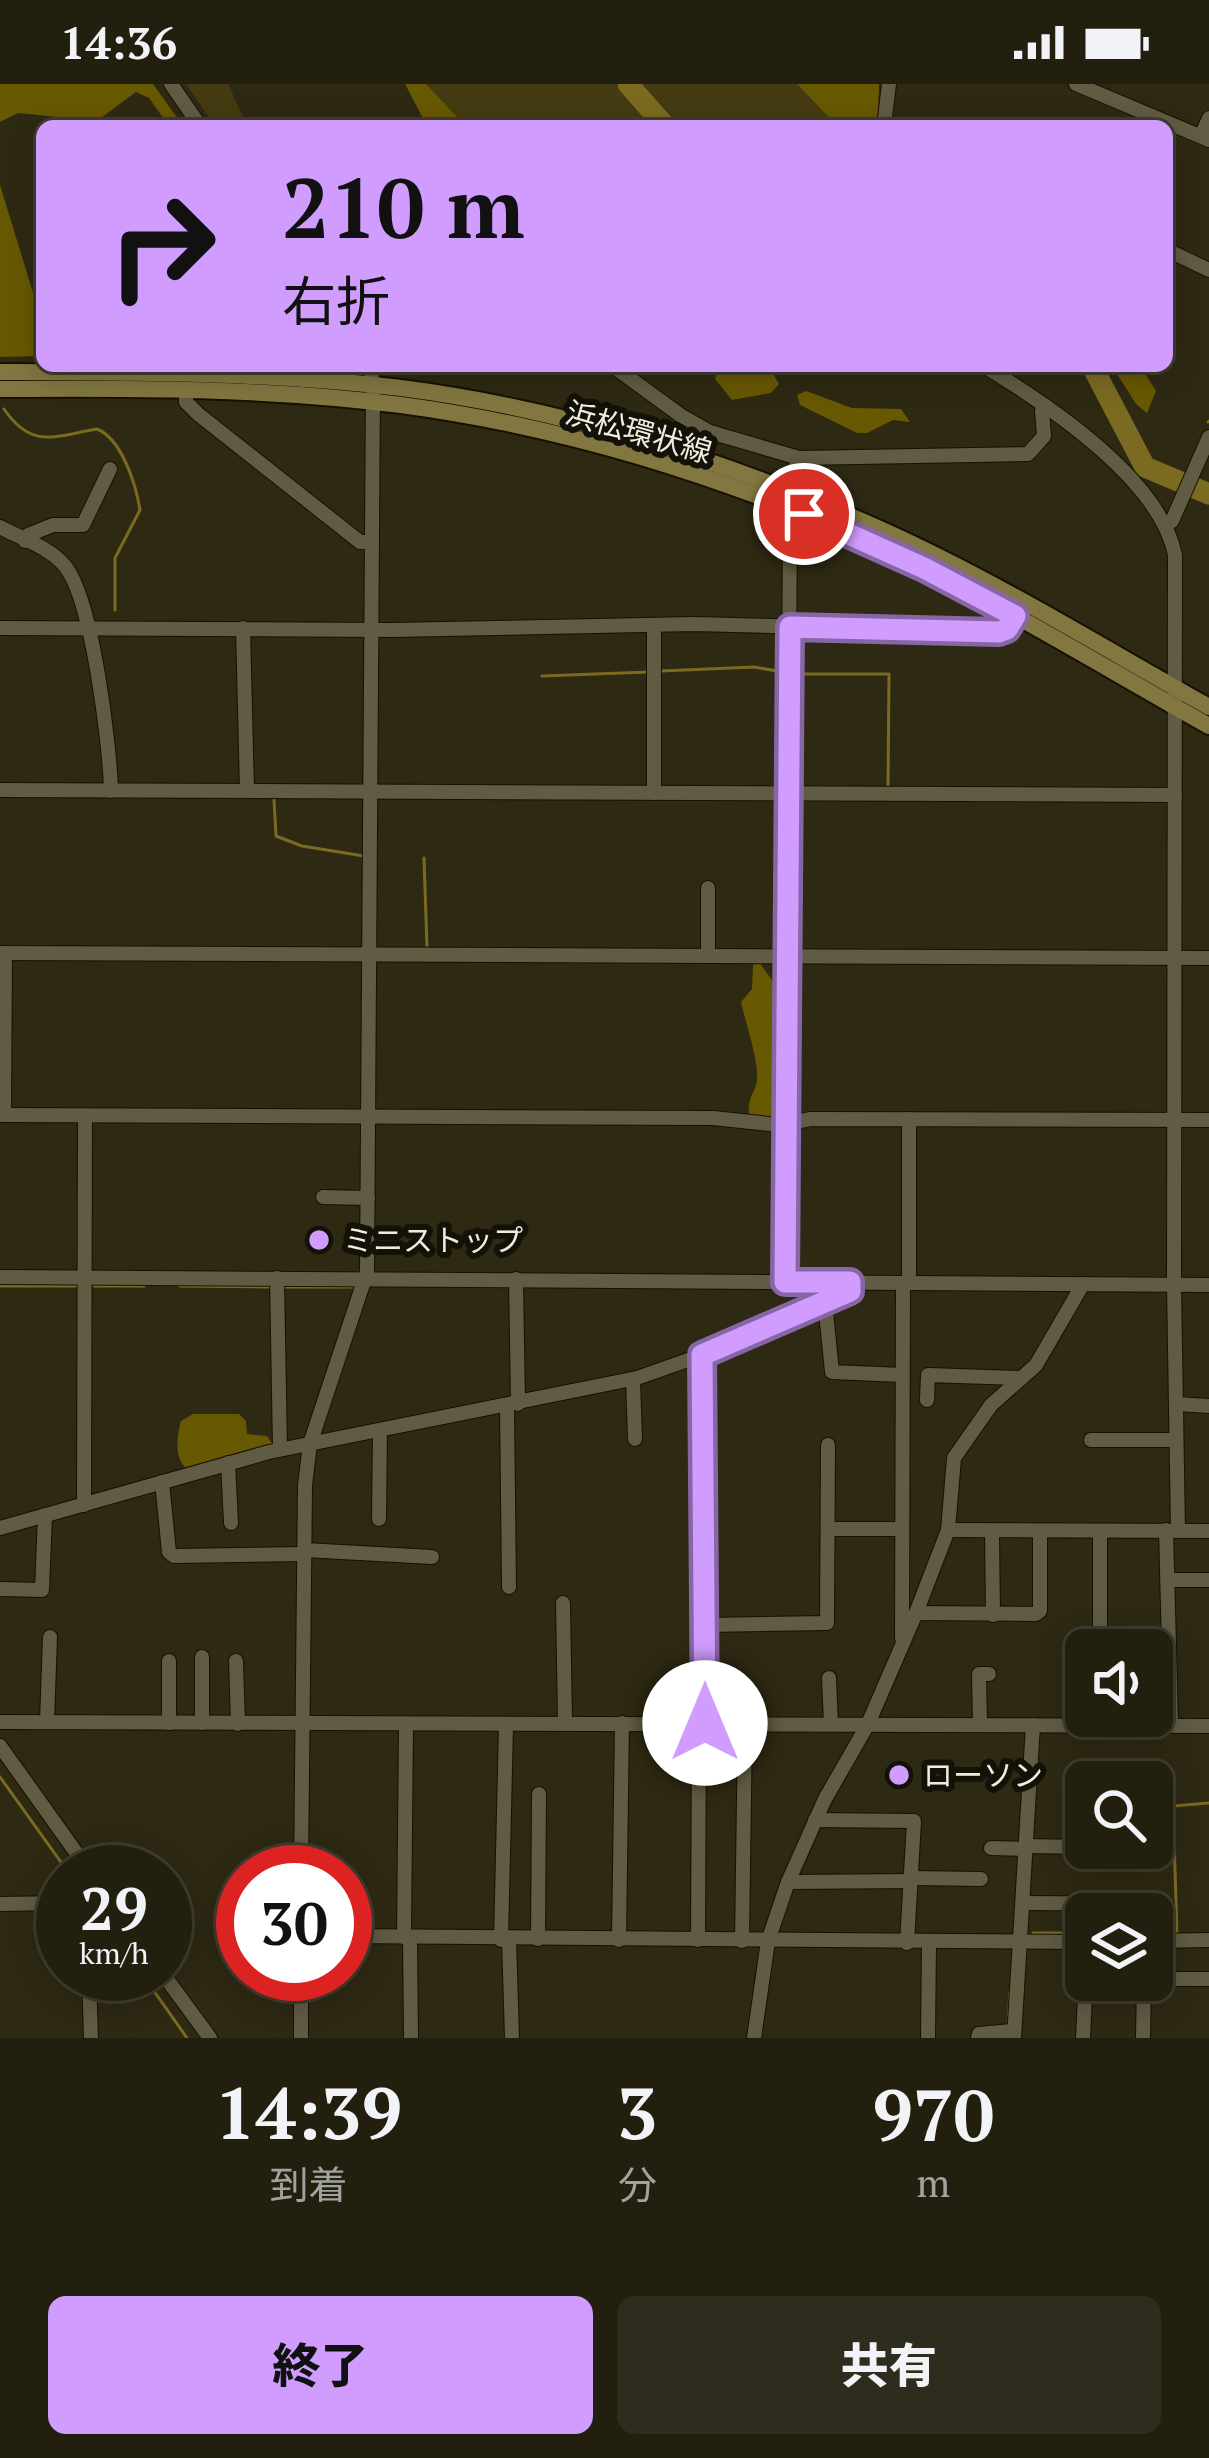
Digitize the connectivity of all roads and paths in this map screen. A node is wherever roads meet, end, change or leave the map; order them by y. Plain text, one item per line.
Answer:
1 (171, 84) edge
2 (889, 84) edge
3 (1076, 84) edge
4 (1209, 118) edge
5 (196, 120) edge
6 (889, 120) edge
7 (1167, 120) edge
8 (1173, 123) edge
9 (1205, 138) edge
10 (1173, 253) edge
11 (1209, 270) edge
12 (0, 372) edge
13 (371, 372) edge
14 (621, 372) edge
15 (993, 372) edge
16 (186, 388) junction
17 (0, 389) edge
18 (373, 394) junction
19 (1046, 406) junction
20 (1209, 436) edge
21 (800, 458) junction
22 (110, 469) dead end
23 (787, 490) junction
24 (795, 511) junction
25 (1166, 524) junction
26 (0, 527) edge
27 (25, 541) junction
28 (372, 542) junction
29 (1015, 616) junction
30 (654, 625) junction
31 (790, 627) junction
32 (0, 628) edge
33 (89, 628) junction
34 (243, 628) junction
35 (371, 629) junction
36 (1176, 698) junction
37 (1209, 707) edge
38 (1209, 726) edge
39 (0, 790) edge
40 (111, 791) junction
41 (248, 791) junction
42 (370, 792) junction
43 (654, 793) junction
44 (789, 794) junction
45 (1175, 795) junction
46 (708, 888) dead end
47 (2, 953) edge
48 (370, 955) junction
49 (708, 956) junction
50 (789, 956) junction
51 (1175, 958) junction
52 (1209, 958) edge
53 (2, 1115) edge
54 (85, 1116) junction
55 (368, 1117) junction
56 (909, 1119) junction
57 (1174, 1120) junction
58 (1209, 1120) edge
59 (788, 1123) junction
60 (323, 1197) dead end
61 (368, 1198) junction
62 (0, 1277) edge
63 (84, 1277) junction
64 (277, 1278) junction
65 (365, 1278) junction
66 (516, 1279) junction
67 (785, 1282) junction
68 (850, 1282) junction
69 (906, 1283) junction
70 (1083, 1284) junction
71 (1174, 1285) junction
72 (1209, 1285) edge
73 (825, 1302) junction
74 (702, 1355) junction
75 (902, 1375) junction
76 (1021, 1378) junction
77 (633, 1379) junction
78 (926, 1400) dead end
79 (1177, 1404) junction
80 (513, 1405) junction
81 (1209, 1406) edge
82 (380, 1430) junction
83 (635, 1439) dead end
84 (1091, 1440) dead end
85 (1175, 1440) junction
86 (310, 1444) junction
87 (828, 1445) dead end
88 (280, 1449) junction
89 (228, 1463) junction
90 (162, 1482) junction
91 (84, 1505) junction
92 (45, 1515) junction
93 (379, 1519) dead end
94 (231, 1523) dead end
95 (0, 1528) edge
96 (828, 1529) junction
97 (900, 1529) junction
98 (948, 1530) junction
99 (1040, 1531) junction
100 (1100, 1531) junction
101 (1172, 1531) junction
102 (1209, 1531) edge
103 (992, 1532) junction
104 (305, 1552) junction
105 (432, 1557) dead end
106 (1169, 1580) junction
107 (1209, 1580) edge
108 (508, 1587) dead end
109 (0, 1589) edge
110 (563, 1603) dead end
111 (916, 1613) junction
112 (994, 1615) junction
113 (706, 1625) junction
114 (1100, 1629) edge
115 (1170, 1629) edge
116 (50, 1637) dead end
117 (902, 1642) junction
118 (202, 1657) dead end
119 (169, 1661) dead end
120 (236, 1661) dead end
121 (989, 1674) dead end
122 (829, 1678) dead end
123 (0, 1722) edge
124 (47, 1722) junction
125 (565, 1722) junction
126 (169, 1723) junction
127 (622, 1723) junction
128 (702, 1723) junction
129 (1065, 1723) edge
130 (202, 1724) junction
131 (238, 1724) junction
132 (303, 1724) junction
133 (745, 1724) junction
134 (831, 1724) junction
135 (868, 1724) junction
136 (406, 1725) junction
137 (506, 1725) junction
138 (980, 1725) junction
139 (1033, 1725) junction
140 (1173, 1726) edge
141 (1209, 1726) edge
142 (0, 1746) edge
143 (539, 1794) dead end
144 (815, 1820) junction
145 (71, 1845) edge
146 (302, 1845) edge
147 (1065, 1847) edge
148 (991, 1848) dead end
149 (1025, 1848) junction
150 (980, 1879) dead end
151 (911, 1880) junction
152 (788, 1882) junction
153 (36, 1903) edge
154 (1023, 1903) junction
155 (1065, 1903) edge
156 (0, 1904) edge
157 (372, 1937) edge
158 (407, 1938) junction
159 (538, 1939) junction
160 (505, 1940) junction
161 (619, 1940) junction
162 (698, 1940) junction
163 (768, 1940) junction
164 (1209, 1940) edge
165 (742, 1941) junction
166 (1173, 1941) edge
167 (908, 1942) junction
168 (929, 1943) junction
169 (1065, 1943) edge
170 (1021, 1944) junction
171 (1173, 1979) edge
172 (1209, 1979) edge
173 (90, 2001) edge
174 (183, 2001) edge
175 (301, 2001) edge
176 (1085, 2001) edge
177 (1146, 2001) edge
178 (1009, 2034) edge
179 (91, 2038) edge
180 (210, 2038) edge
181 (301, 2038) edge
182 (411, 2038) edge
183 (512, 2038) edge
184 (754, 2038) edge
185 (928, 2038) edge
186 (978, 2038) edge
187 (1083, 2038) edge
188 (1143, 2038) edge

1 - 5 street
2 - 6 street
3 - 7 street
4 - 9 street
8 - 9 street
10 - 11 street
12 - 18 main road, 浜松環状線
13 - 18 street
14 - 21 street
15 - 19 street
16 - 17 main road, 浜松環状線
16 - 18 main road, 浜松環状線
16 - 28 street
18 - 23 main road, 浜松環状線
18 - 24 main road, 浜松環状線
18 - 28 street
19 - 21 street
19 - 25 street
20 - 25 street
21 - 23 street
22 - 27 street
23 - 36 main road, 浜松環状線
24 - 29 main road, 浜松環状線
24 - 31 street
25 - 36 street
26 - 27 street
27 - 33 street
28 - 35 street
29 - 31 street
29 - 36 main road, 浜松環状線
30 - 31 street
30 - 35 street
30 - 43 street
31 - 44 street
32 - 33 street
33 - 34 street
33 - 40 street
34 - 35 street
34 - 41 street
35 - 42 street
36 - 37 main road, 浜松環状線
36 - 38 main road, 浜松環状線
36 - 45 street
39 - 40 street
40 - 41 street
41 - 42 street
42 - 43 street
42 - 48 street
43 - 44 street
44 - 45 street
44 - 50 street
45 - 51 street
46 - 49 street
47 - 48 street
47 - 53 street
48 - 49 street
48 - 55 street
49 - 50 street
50 - 51 street
50 - 59 street
51 - 52 street
51 - 57 street
53 - 54 street
54 - 55 street
54 - 63 street
55 - 59 street
55 - 61 street
56 - 57 street
56 - 59 street
56 - 69 street
57 - 58 street
57 - 71 street
59 - 67 street
60 - 61 street
61 - 65 street
62 - 63 street
63 - 64 street
63 - 91 street
64 - 65 street
64 - 88 street
65 - 66 street
65 - 86 street
66 - 67 street
66 - 80 street
67 - 68 street
68 - 69 street
68 - 73 street
69 - 70 street
69 - 75 street
70 - 71 street
70 - 76 street
71 - 72 street
71 - 79 street
73 - 74 street
73 - 75 street
74 - 77 street
74 - 113 street
75 - 97 street
76 - 78 street
76 - 98 street
77 - 80 street
77 - 83 street
79 - 81 street
79 - 85 street
80 - 82 street
80 - 108 street
82 - 86 street
82 - 93 street
84 - 85 street
85 - 101 street
86 - 88 street
86 - 104 street
87 - 96 street
88 - 89 street
89 - 90 street
89 - 94 street
90 - 91 street
90 - 104 street
91 - 92 street
92 - 95 street
92 - 109 street
96 - 97 street
96 - 113 street
97 - 117 street
98 - 103 street
98 - 111 street
99 - 100 street
99 - 103 street
99 - 112 street
100 - 101 street
100 - 114 street
101 - 102 street
101 - 106 street
103 - 112 street
104 - 105 street
104 - 132 street
106 - 107 street
106 - 115 street
110 - 125 street
111 - 112 street
111 - 117 street
113 - 128 street
116 - 124 street
117 - 135 street
118 - 130 street
119 - 126 street
120 - 131 street
121 - 138 street
122 - 134 street
123 - 124 street
124 - 126 street
125 - 127 street
125 - 137 street
126 - 130 street
127 - 128 street
127 - 161 street
128 - 133 street
128 - 162 street
129 - 139 street
130 - 131 street
131 - 132 street
132 - 136 street
132 - 146 street
133 - 134 street
133 - 165 street
134 - 135 street
135 - 138 street
135 - 144 street
136 - 137 street
136 - 158 street
137 - 160 street
138 - 139 street
139 - 149 street
140 - 141 street
142 - 145 street
143 - 159 street
144 - 151 street
144 - 152 street
147 - 149 street
148 - 149 street
149 - 154 street
150 - 151 street
151 - 152 street
151 - 167 street
152 - 163 street
153 - 156 street
154 - 155 street
154 - 170 street
157 - 158 street
158 - 160 street
158 - 182 street
159 - 160 street
159 - 161 street
160 - 183 street
161 - 162 street
162 - 165 street
163 - 165 street
163 - 167 street
163 - 184 street
164 - 166 street
167 - 168 street
168 - 170 street
168 - 185 street
169 - 170 street
170 - 178 street
171 - 172 street
173 - 179 street
174 - 180 street
175 - 181 street
176 - 187 street
177 - 188 street
178 - 186 street

